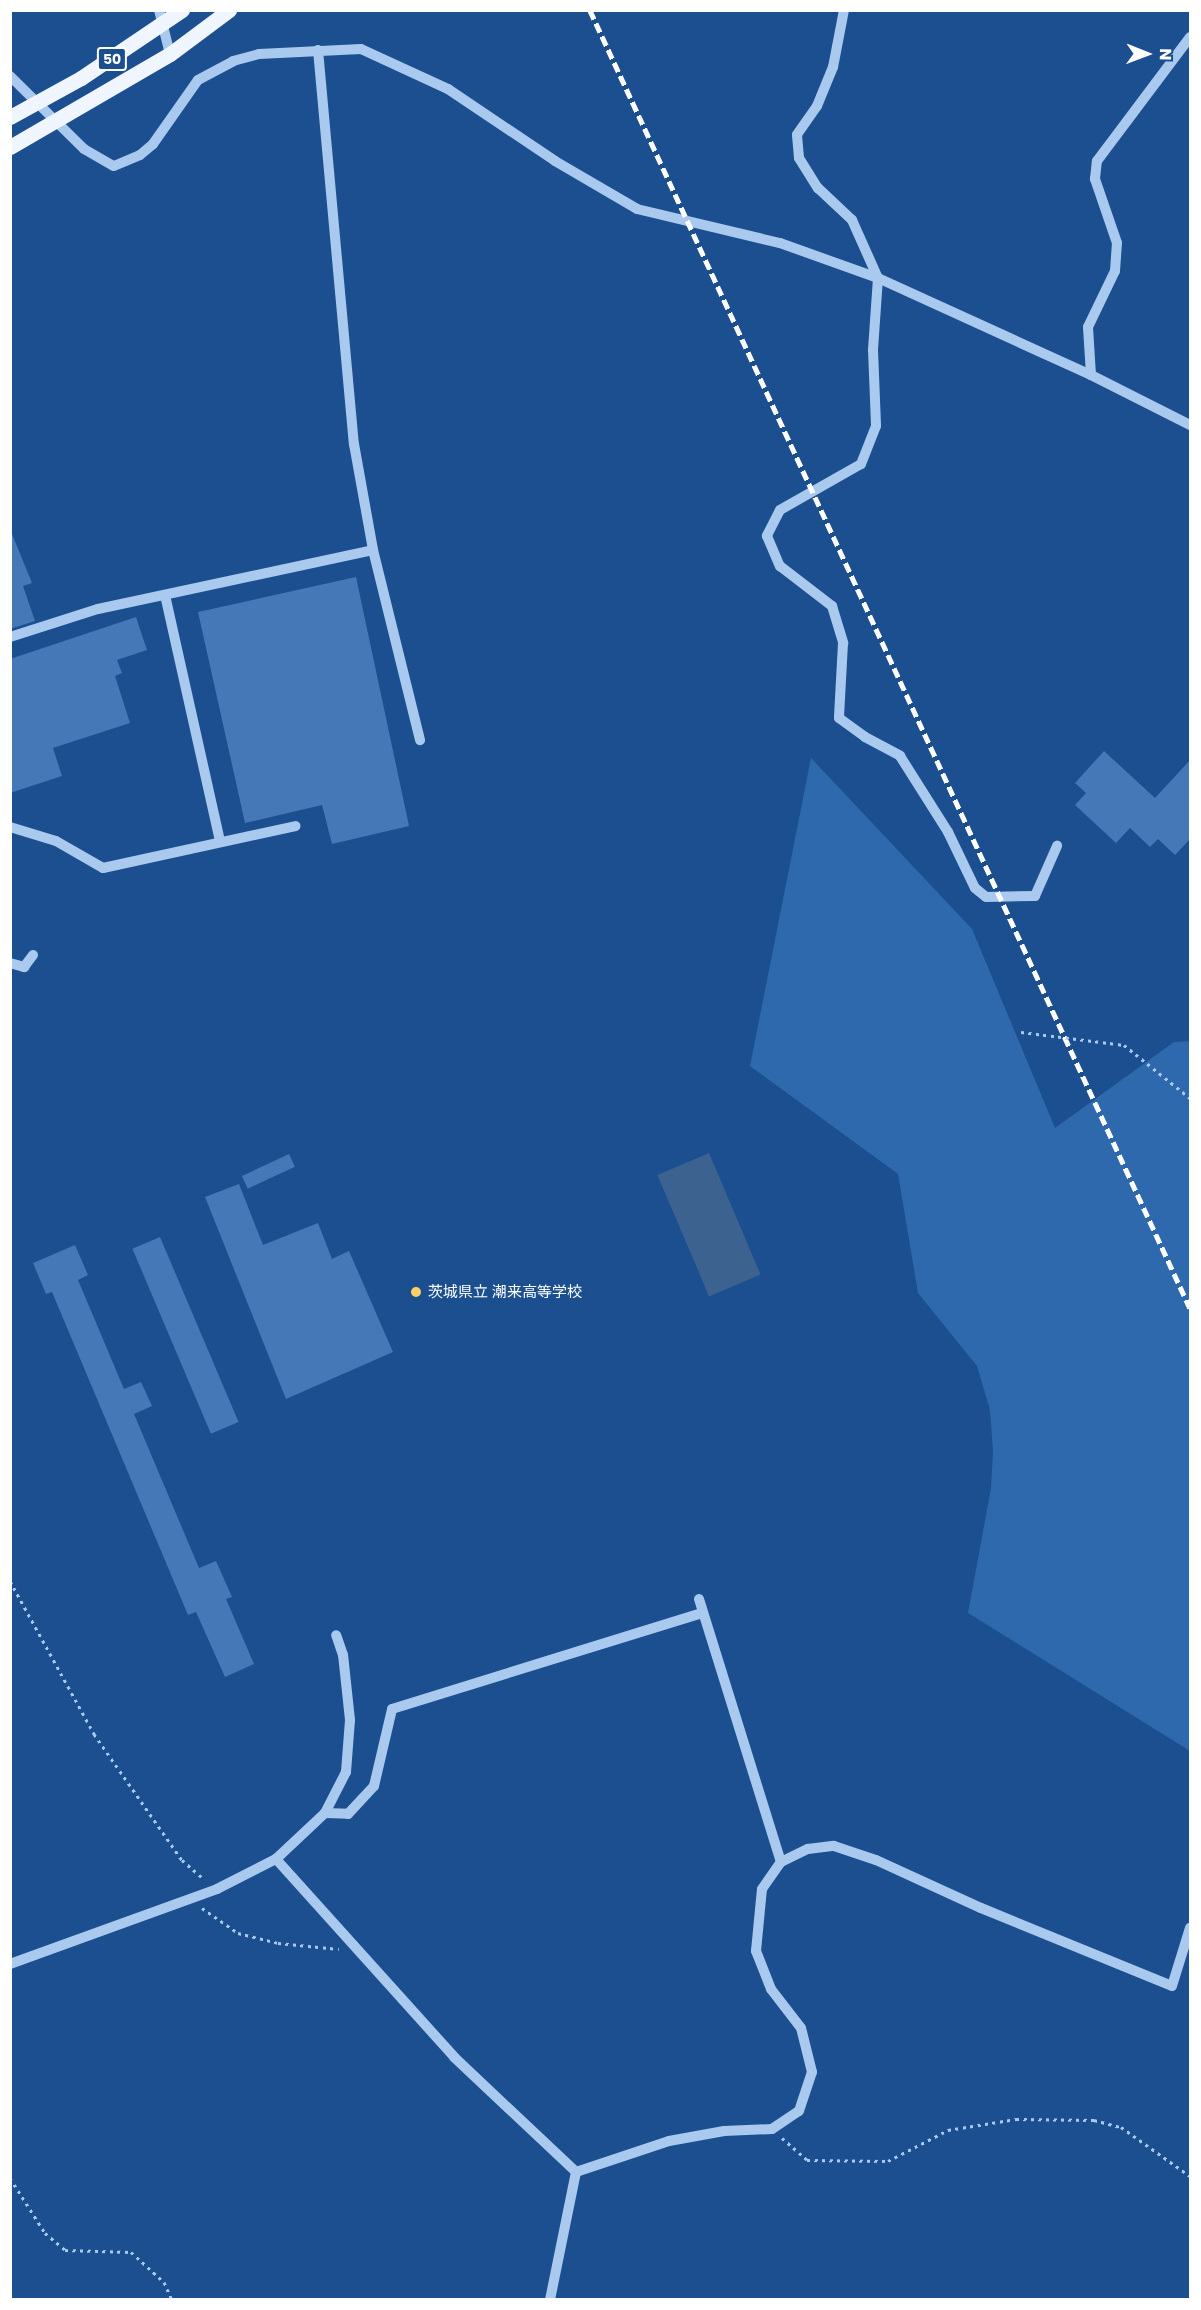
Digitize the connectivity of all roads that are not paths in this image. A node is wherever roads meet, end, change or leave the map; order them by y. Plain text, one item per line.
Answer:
1 (159, 10) edge
2 (182, 10) edge
3 (229, 10) edge
4 (844, 10) edge
5 (162, 26) junction
6 (1191, 38) edge
7 (318, 50) junction
8 (170, 54) junction
9 (10, 76) edge
10 (39, 103) junction
11 (10, 117) edge
12 (58, 122) junction
13 (10, 147) edge
14 (878, 278) junction
15 (1091, 375) junction
16 (1191, 425) edge
17 (374, 550) junction
18 (165, 595) junction
19 (10, 637) edge
20 (420, 740) dead end
21 (295, 826) dead end
22 (10, 827) edge
23 (220, 842) junction
24 (1057, 846) dead end
25 (33, 956) dead end
26 (10, 963) edge
27 (699, 1599) dead end
28 (703, 1613) junction
29 (336, 1635) dead end
30 (325, 1814) junction
31 (276, 1859) junction
32 (781, 1862) junction
33 (1191, 1928) edge
34 (10, 1964) edge
35 (576, 2172) junction
36 (550, 2300) edge

1 - 5 street
2 - 5 main road, 50
3 - 8 main road, 50
4 - 14 street
5 - 8 street
5 - 10 main road, 50
6 - 15 street
7 - 12 street
7 - 14 street
7 - 17 street
8 - 12 main road, 50
9 - 10 street
10 - 11 main road, 50
10 - 12 street
12 - 13 main road, 50
14 - 15 street
14 - 24 street
15 - 16 street
17 - 18 street
17 - 20 street
18 - 19 street
18 - 23 street
21 - 23 street
22 - 23 street
25 - 26 street
27 - 28 street
28 - 30 street
28 - 32 street
29 - 30 street
30 - 31 street
31 - 34 street
31 - 35 street
32 - 33 street
32 - 35 street
35 - 36 street

